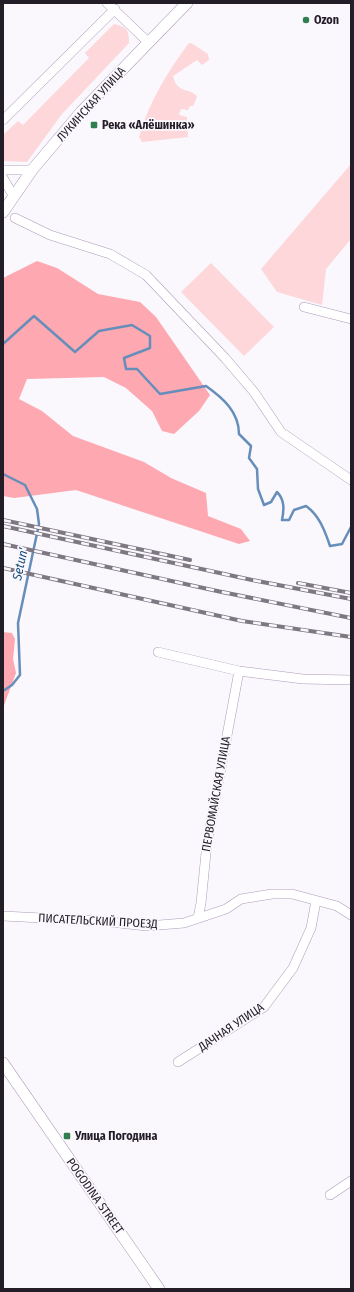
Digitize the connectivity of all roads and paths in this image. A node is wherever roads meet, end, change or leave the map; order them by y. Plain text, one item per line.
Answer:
1 (107, 3) edge
2 (187, 3) edge
3 (115, 9) junction
4 (148, 42) junction
5 (3, 120) edge
6 (3, 170) edge
7 (32, 170) junction
8 (3, 178) edge
9 (14, 197) junction
10 (3, 212) edge
11 (15, 218) dead end
12 (304, 306) dead end
13 (351, 319) edge
14 (351, 480) edge
15 (158, 652) dead end
16 (239, 671) junction
17 (351, 680) edge
18 (316, 901) junction
19 (351, 914) edge
20 (3, 916) edge
21 (198, 918) junction
22 (178, 1062) dead end
23 (3, 1063) edge
24 (351, 1181) edge
25 (330, 1195) dead end
26 (159, 1289) edge

1 - 3 street
2 - 4 main road, ЛУКИНСКАЯ УЛИЦА
3 - 4 street
3 - 5 street
4 - 7 main road, ЛУКИНСКАЯ УЛИЦА
6 - 7 street
7 - 9 main road, ЛУКИНСКАЯ УЛИЦА
8 - 9 street
9 - 10 main road, ЛУКИНСКАЯ УЛИЦА
11 - 14 street
12 - 13 street
15 - 16 street
16 - 17 street
16 - 21 street, ПЕРВОМАЙСКАЯ УЛИЦА
18 - 19 street, ПИСАТЕЛЬСКИЙ ПРОЕЗД
18 - 21 street, ПИСАТЕЛЬСКИЙ ПРОЕЗД
18 - 22 street, ДАЧНАЯ УЛИЦА
20 - 21 street, ПИСАТЕЛЬСКИЙ ПРОЕЗД
23 - 26 main road, POGODINA STREET
24 - 25 street

